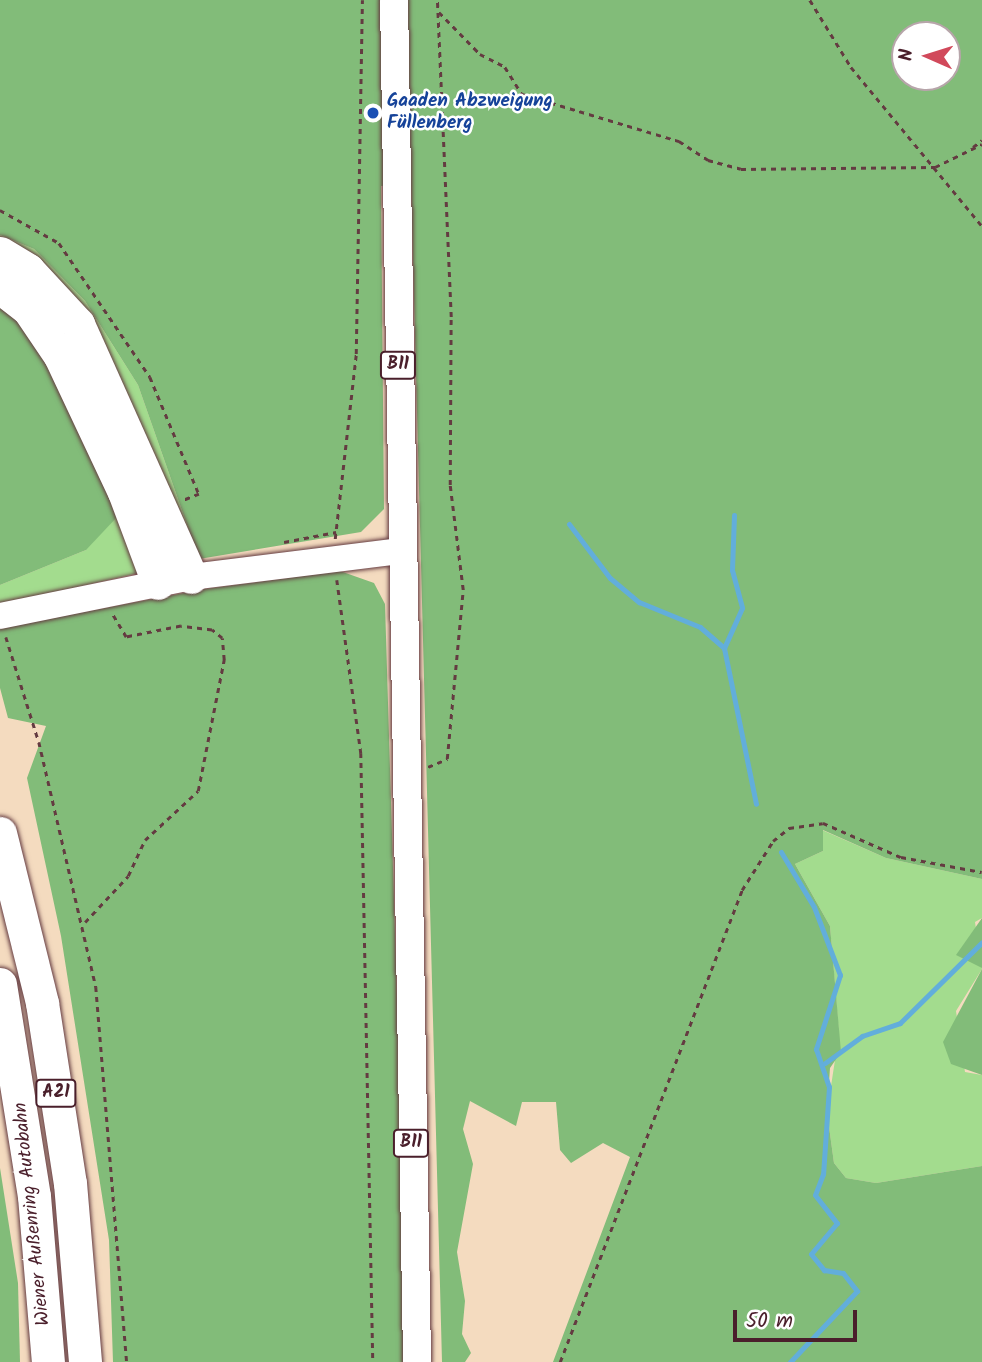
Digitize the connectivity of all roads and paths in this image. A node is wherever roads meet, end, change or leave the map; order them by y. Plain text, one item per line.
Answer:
1 (362, 0) edge
2 (394, 0) edge
3 (437, 0) edge
4 (810, 0) edge
5 (439, 12) junction
6 (982, 142) edge
7 (935, 167) junction
8 (0, 210) edge
9 (982, 226) edge
10 (0, 253) edge
11 (0, 287) edge
12 (173, 505) dead end
13 (334, 544) junction
14 (273, 545) dead end
15 (400, 551) junction
16 (191, 577) junction
17 (158, 583) junction
18 (107, 595) junction
19 (2, 624) edge
20 (404, 772) junction
21 (0, 834) edge
22 (982, 872) edge
23 (84, 922) junction
24 (0, 984) edge
25 (48, 1362) edge
26 (85, 1362) edge
27 (127, 1362) edge
28 (373, 1362) edge
29 (417, 1362) edge
30 (560, 1362) edge

1 - 13 path
2 - 15 main road, B11
3 - 5 path
4 - 7 path
5 - 7 path
5 - 20 path
6 - 7 path
7 - 9 path
8 - 12 path
10 - 16 highway
11 - 17 highway
13 - 14 path
13 - 15 main road
13 - 16 main road
13 - 28 path
15 - 20 main road, B11
16 - 17 main road
17 - 18 main road
18 - 19 main road
18 - 23 path
19 - 23 path
20 - 29 main road, B11
21 - 26 highway, Wiener Außenring Autobahn / A21
22 - 30 path
23 - 27 path
24 - 25 highway, Wiener Außenring Autobahn / A21

